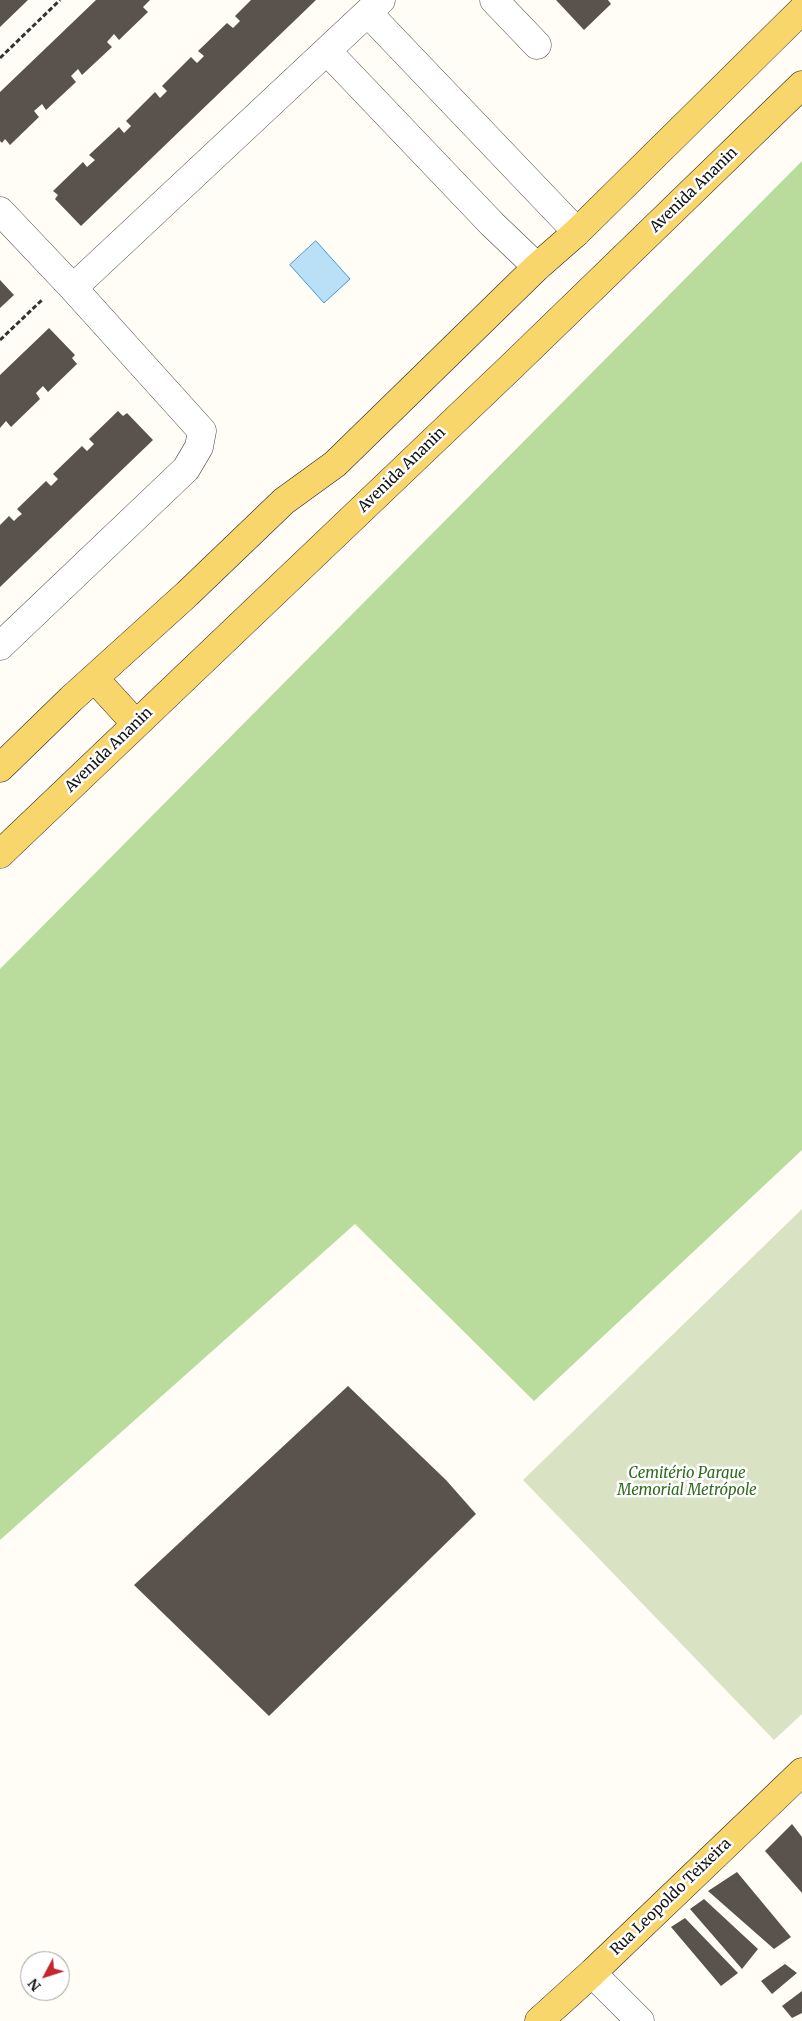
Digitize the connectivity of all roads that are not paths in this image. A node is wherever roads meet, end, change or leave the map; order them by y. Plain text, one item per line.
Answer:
1 (494, 0) edge
2 (374, 6) edge
3 (802, 10) edge
4 (537, 45) dead end
5 (327, 51) junction
6 (802, 85) edge
7 (0, 211) edge
8 (577, 232) junction
9 (537, 267) junction
10 (68, 283) junction
11 (0, 646) edge
12 (94, 678) junction
13 (136, 724) junction
14 (0, 768) edge
15 (0, 854) edge
16 (800, 1776) edge
17 (592, 1973) junction
18 (539, 2021) edge
19 (640, 2021) edge

1 - 4 street
2 - 5 street
2 - 8 street
3 - 8 main road
5 - 9 street
5 - 10 street
6 - 13 main road, Avenida Ananin
7 - 10 street
8 - 9 main road
9 - 12 main road
10 - 11 street
12 - 13 main road
12 - 14 main road
13 - 15 main road, Avenida Ananin
16 - 17 main road, Rua Leopoldo Teixeira
17 - 18 main road, Rua Leopoldo Teixeira
17 - 19 street

